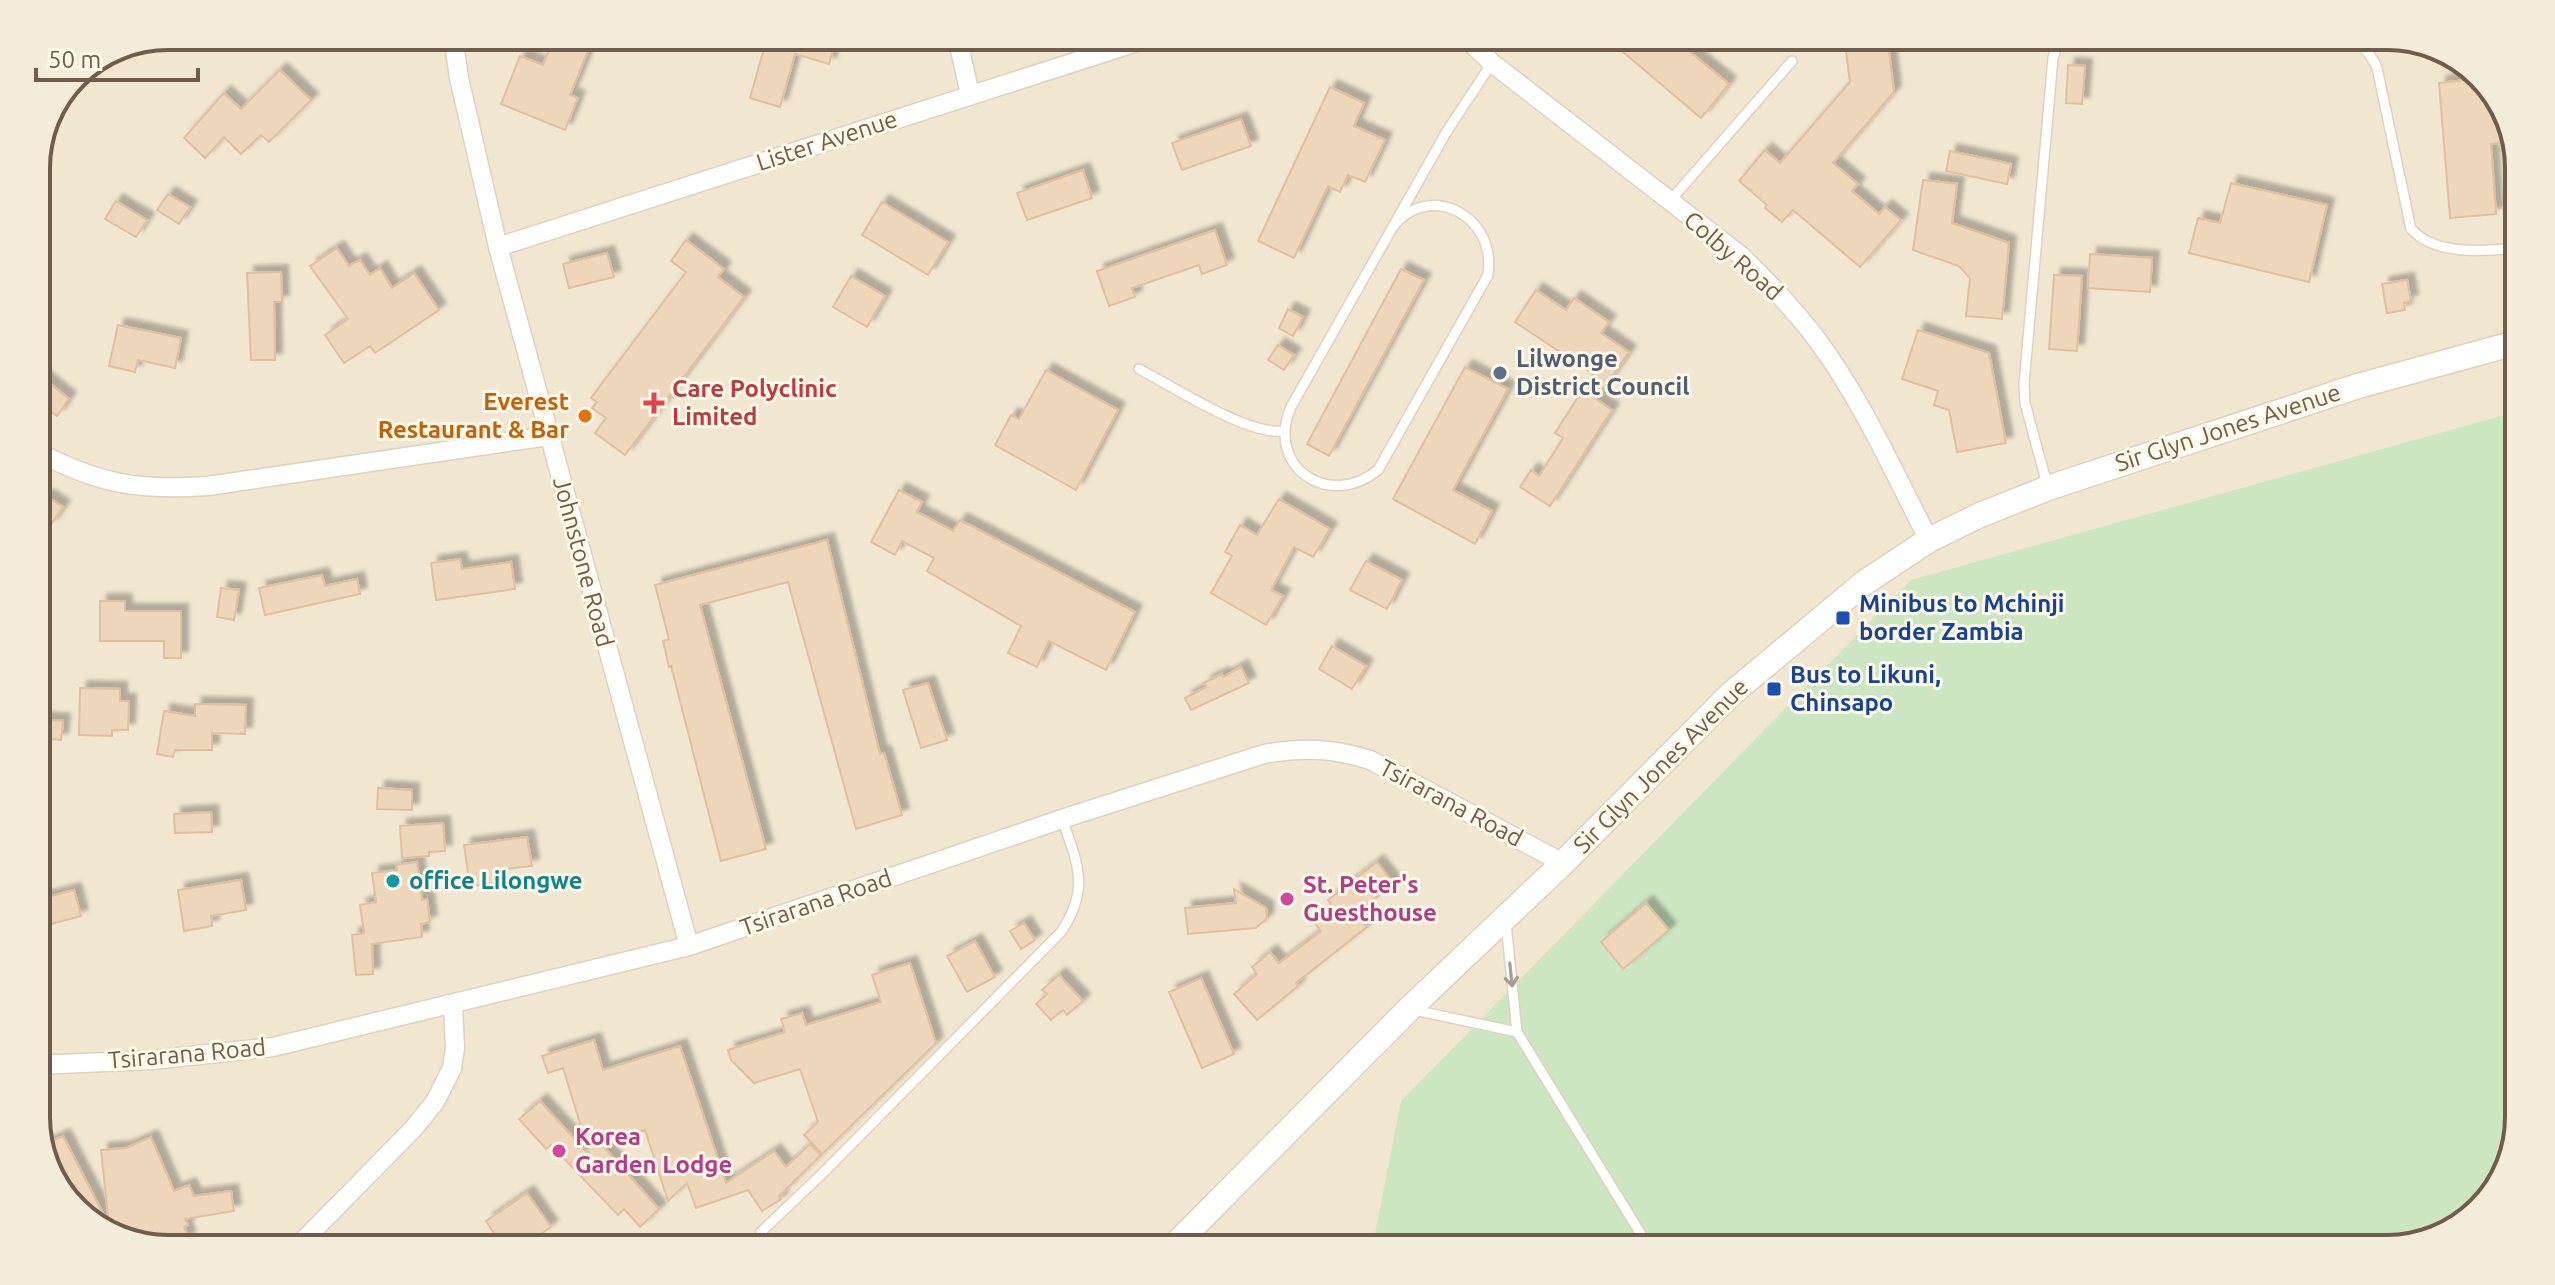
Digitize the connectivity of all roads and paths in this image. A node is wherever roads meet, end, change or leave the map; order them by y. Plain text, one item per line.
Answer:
1 (455, 50) edge
2 (960, 50) edge
3 (1112, 50) edge
4 (1479, 50) edge
5 (2056, 50) edge
6 (2366, 50) edge
7 (1792, 61) dead end
8 (1492, 63) junction
9 (970, 95) junction
10 (1670, 201) junction
11 (1392, 228) junction
12 (498, 247) junction
13 (2505, 248) edge
14 (2505, 346) edge
15 (1139, 369) dead end
16 (1284, 431) junction
17 (548, 436) junction
18 (50, 458) edge
19 (2048, 488) junction
20 (1929, 540) junction
21 (1062, 819) junction
22 (1563, 863) junction
23 (1505, 919) junction
24 (689, 946) junction
25 (453, 1004) junction
26 (1409, 1009) junction
27 (1517, 1032) junction
28 (50, 1064) edge
29 (761, 1232) dead end
30 (309, 1235) edge
31 (1185, 1235) edge
32 (1641, 1235) edge

1 - 12 street, Johnstone Road
2 - 9 street
3 - 9 street, Lister Avenue
4 - 8 street, Colby Road
5 - 19 lane
6 - 13 lane
7 - 10 lane
8 - 10 street, Colby Road
8 - 11 lane
9 - 12 street, Lister Avenue
10 - 20 street, Colby Road
11 - 16 lane
11 - 16 lane
12 - 17 street, Johnstone Road
14 - 19 main road, Sir Glyn Jones Avenue
15 - 16 lane
17 - 18 street
17 - 24 street, Johnstone Road
19 - 20 main road, Sir Glyn Jones Avenue
20 - 22 main road, Sir Glyn Jones Avenue
21 - 22 street, Tsirarana Road
21 - 24 street, Tsirarana Road
21 - 29 lane
22 - 23 main road, Sir Glyn Jones Avenue
23 - 26 main road, Sir Glyn Jones Avenue
23 -> 27 lane
24 - 25 street, Tsirarana Road
25 - 28 street, Tsirarana Road
25 - 30 street
26 - 27 lane
26 - 31 main road, Sir Glyn Jones Avenue
27 - 32 lane

